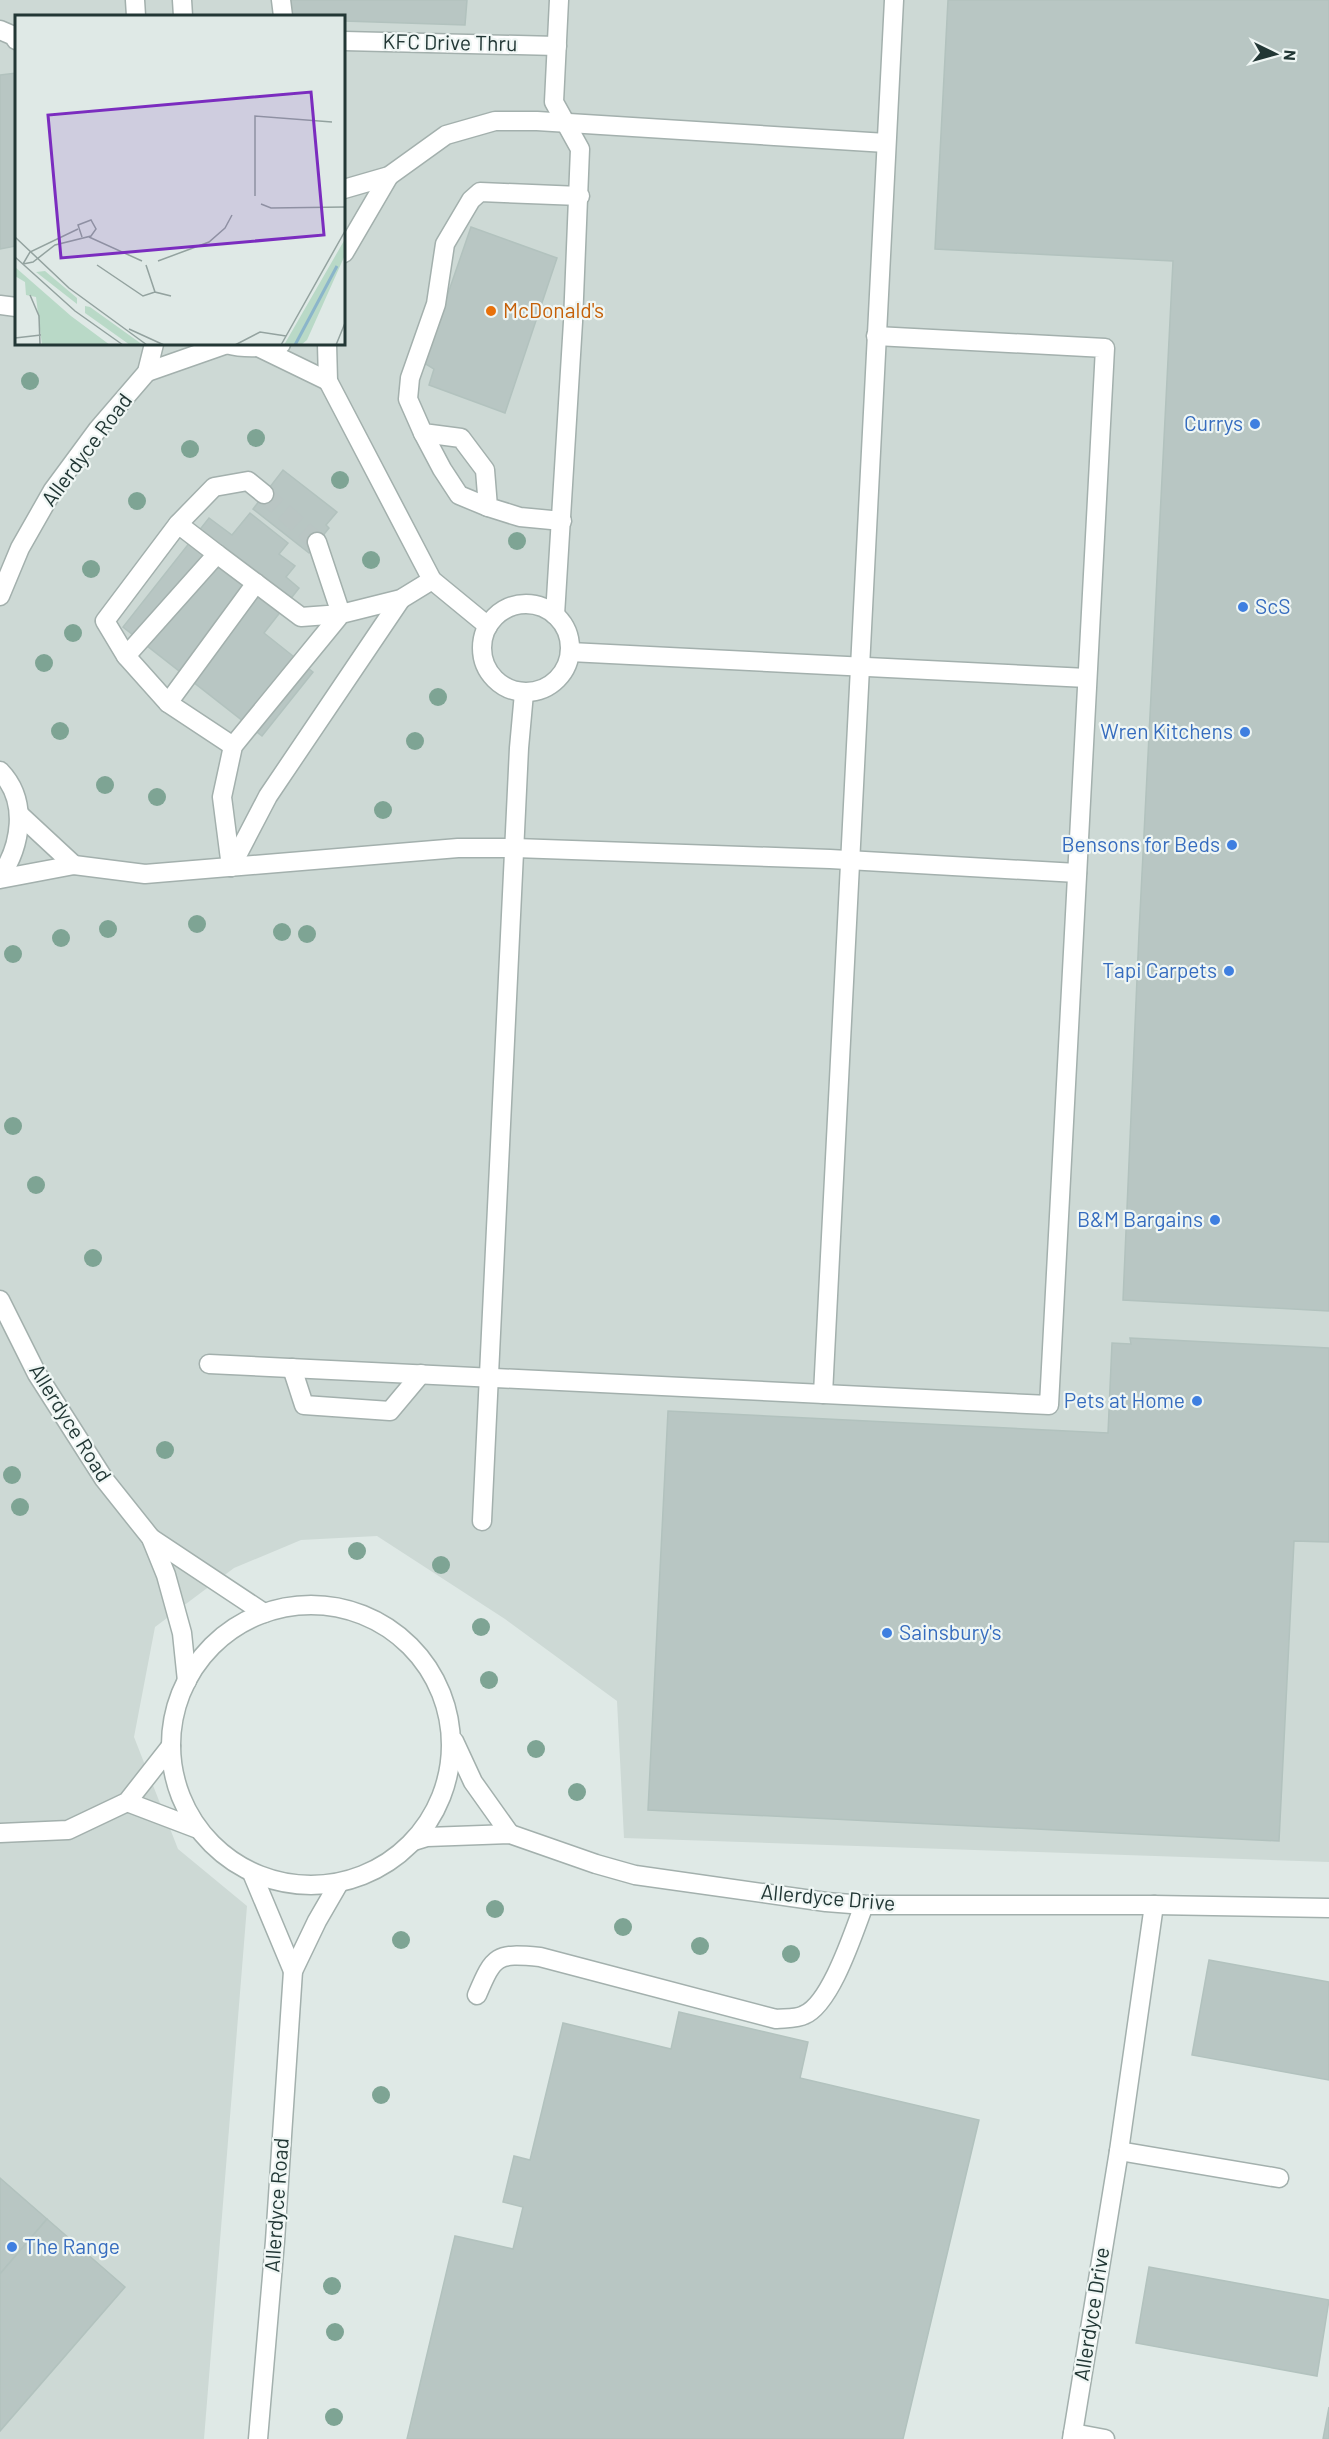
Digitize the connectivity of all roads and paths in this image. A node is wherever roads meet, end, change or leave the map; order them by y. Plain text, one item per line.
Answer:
1 (135, 0) edge
2 (182, 0) edge
3 (281, 0) edge
4 (560, 0) edge
5 (894, 0) edge
6 (136, 15) edge
7 (183, 15) edge
8 (283, 15) edge
9 (0, 30) edge
10 (15, 38) edge
11 (345, 41) edge
12 (557, 46) junction
13 (566, 123) junction
14 (886, 143) junction
15 (389, 176) junction
16 (345, 189) edge
17 (580, 196) junction
18 (345, 251) edge
19 (0, 305) edge
20 (15, 307) edge
21 (876, 336) junction
22 (154, 345) edge
23 (223, 345) edge
24 (234, 345) edge
25 (276, 345) edge
26 (327, 345) edge
27 (260, 348) junction
28 (147, 372) junction
29 (328, 381) junction
30 (423, 433) junction
31 (264, 494) tunnel mouth
32 (488, 507) junction
33 (562, 521) junction
34 (178, 524) junction
35 (317, 542) tunnel mouth
36 (217, 554) junction
37 (432, 580) junction
38 (256, 583) junction
39 (0, 596) edge
40 (401, 599) junction
41 (342, 614) junction
42 (555, 615) junction
43 (488, 626) junction
44 (570, 652) junction
45 (126, 656) junction
46 (860, 666) junction
47 (1088, 678) junction
48 (524, 693) junction
49 (168, 703) junction
50 (233, 746) junction
51 (0, 771) edge
52 (19, 814) junction
53 (515, 848) junction
54 (850, 860) junction
55 (74, 865) junction
56 (231, 867) junction
57 (1077, 873) junction
58 (0, 878) edge
59 (0, 1300) edge
60 (209, 1364) dead end
61 (292, 1368) junction
62 (421, 1374) junction
63 (489, 1377) junction
64 (823, 1394) junction
65 (482, 1521) dead end
66 (151, 1538) junction
67 (264, 1613) junction
68 (187, 1680) junction
69 (451, 1735) junction
70 (171, 1746) junction
71 (127, 1802) junction
72 (198, 1829) junction
73 (0, 1833) edge
74 (510, 1834) junction
75 (414, 1841) junction
76 (252, 1873) junction
77 (339, 1883) junction
78 (864, 1905) junction
79 (1154, 1905) junction
80 (1329, 1908) edge
81 (293, 1971) junction
82 (477, 1995) dead end
83 (1119, 2151) junction
84 (1279, 2178) dead end
85 (1072, 2436) edge
86 (258, 2439) edge
87 (1105, 2439) edge

1 - 6 street
2 - 7 street
3 - 8 street
4 - 12 street
5 - 14 street
9 - 10 street
11 - 12 street, KFC Drive Thru
12 - 13 street
13 - 14 street
13 - 15 street
13 - 17 street
14 - 21 street
15 - 16 street
15 - 18 street
17 - 30 street
17 - 33 street
19 - 20 street
21 - 46 street
21 - 47 street
22 - 28 street, Allerdyce Road
23 - 28 street, Allerdyce Road
24 - 27 street, Allerdyce Road
25 - 27 street, Allerdyce Road
26 - 29 street
27 - 29 street
28 - 39 street, Allerdyce Road
29 - 37 street
30 - 32 street
30 - 32 street
31 - 34 street
32 - 33 street
33 - 42 street
34 - 36 street
34 - 45 street
35 - 41 street
36 - 38 street
36 - 45 street
37 - 40 street
37 - 43 street
38 - 41 street
38 - 49 street
40 - 41 street
40 - 56 street
41 - 50 street
42 - 43 street
42 - 44 street
43 - 48 street
44 - 46 street
44 - 48 street
45 - 49 street
46 - 47 street
46 - 54 street
47 - 57 street
48 - 53 street
49 - 50 street
50 - 56 street
51 - 52 street
52 - 55 street
52 - 58 street
53 - 54 street
53 - 56 street
53 - 63 street
54 - 57 street
54 - 64 street
55 - 56 street
55 - 58 street
57 - 64 street
59 - 66 street, Allerdyce Road
60 - 61 street
61 - 62 street
61 - 62 street
62 - 63 street
63 - 64 street
63 - 65 street
66 - 67 street, Allerdyce Road
66 - 68 street, Allerdyce Road
67 - 68 street, Allerdyce Road
67 - 69 street, Allerdyce Road
68 - 70 street, Allerdyce Road
69 - 74 street
69 - 75 street, Allerdyce Road
70 - 71 street
70 - 72 street, Allerdyce Road
71 - 72 street
71 - 73 street
72 - 76 street, Allerdyce Road
74 - 75 street, Allerdyce Drive
74 - 78 street, Allerdyce Drive
75 - 77 street, Allerdyce Road
76 - 77 street, Allerdyce Road
76 - 81 street, Allerdyce Road
77 - 81 street, Allerdyce Road
78 - 79 street, Allerdyce Drive
78 - 82 street
79 - 80 street, Allerdyce Drive
79 - 83 street, Allerdyce Drive
81 - 86 street, Allerdyce Road
83 - 84 street
83 - 85 street, Allerdyce Drive
85 - 87 street

